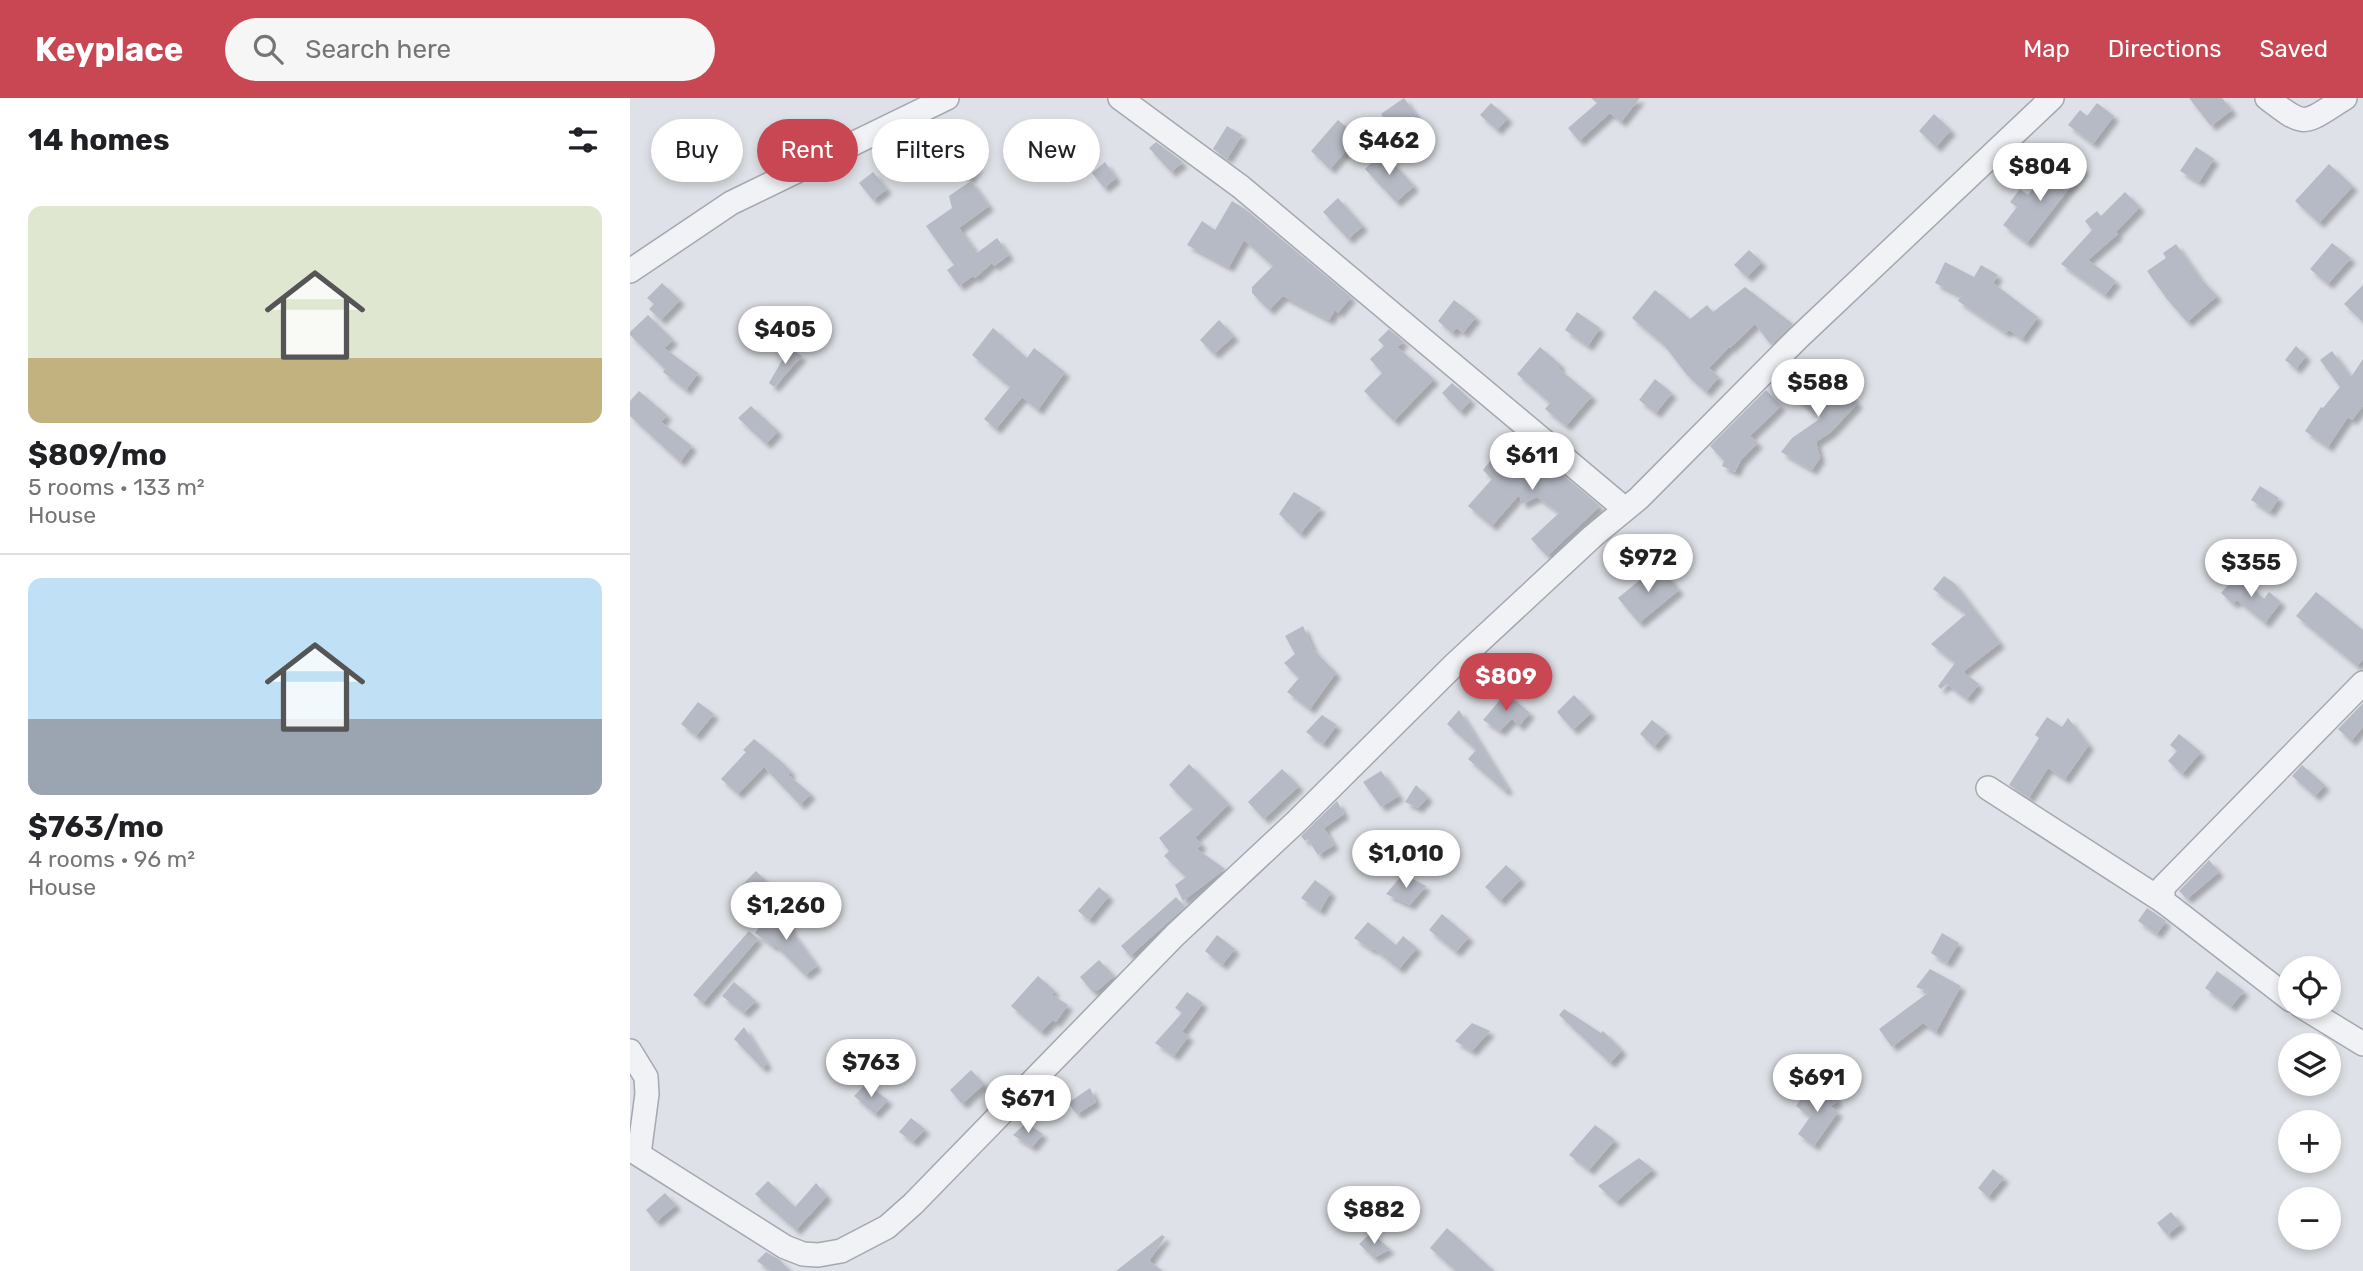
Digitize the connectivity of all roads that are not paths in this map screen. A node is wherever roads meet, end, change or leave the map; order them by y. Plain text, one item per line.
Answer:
1 (947, 98) edge
2 (1120, 98) edge
3 (2052, 98) edge
4 (2267, 98) edge
5 (2344, 98) edge
6 (630, 271) edge
7 (1625, 509) junction
8 (2363, 683) edge
9 (1988, 788) dead end
10 (2163, 901) junction
11 (2278, 990) edge
12 (2322, 1019) edge
13 (2363, 1044) edge
14 (630, 1051) edge
15 (634, 1152) edge

1 - 6 street
2 - 7 street
3 - 7 street
4 - 5 street
7 - 15 street
8 - 10 street
9 - 10 street
10 - 11 street
12 - 13 street
14 - 15 street

